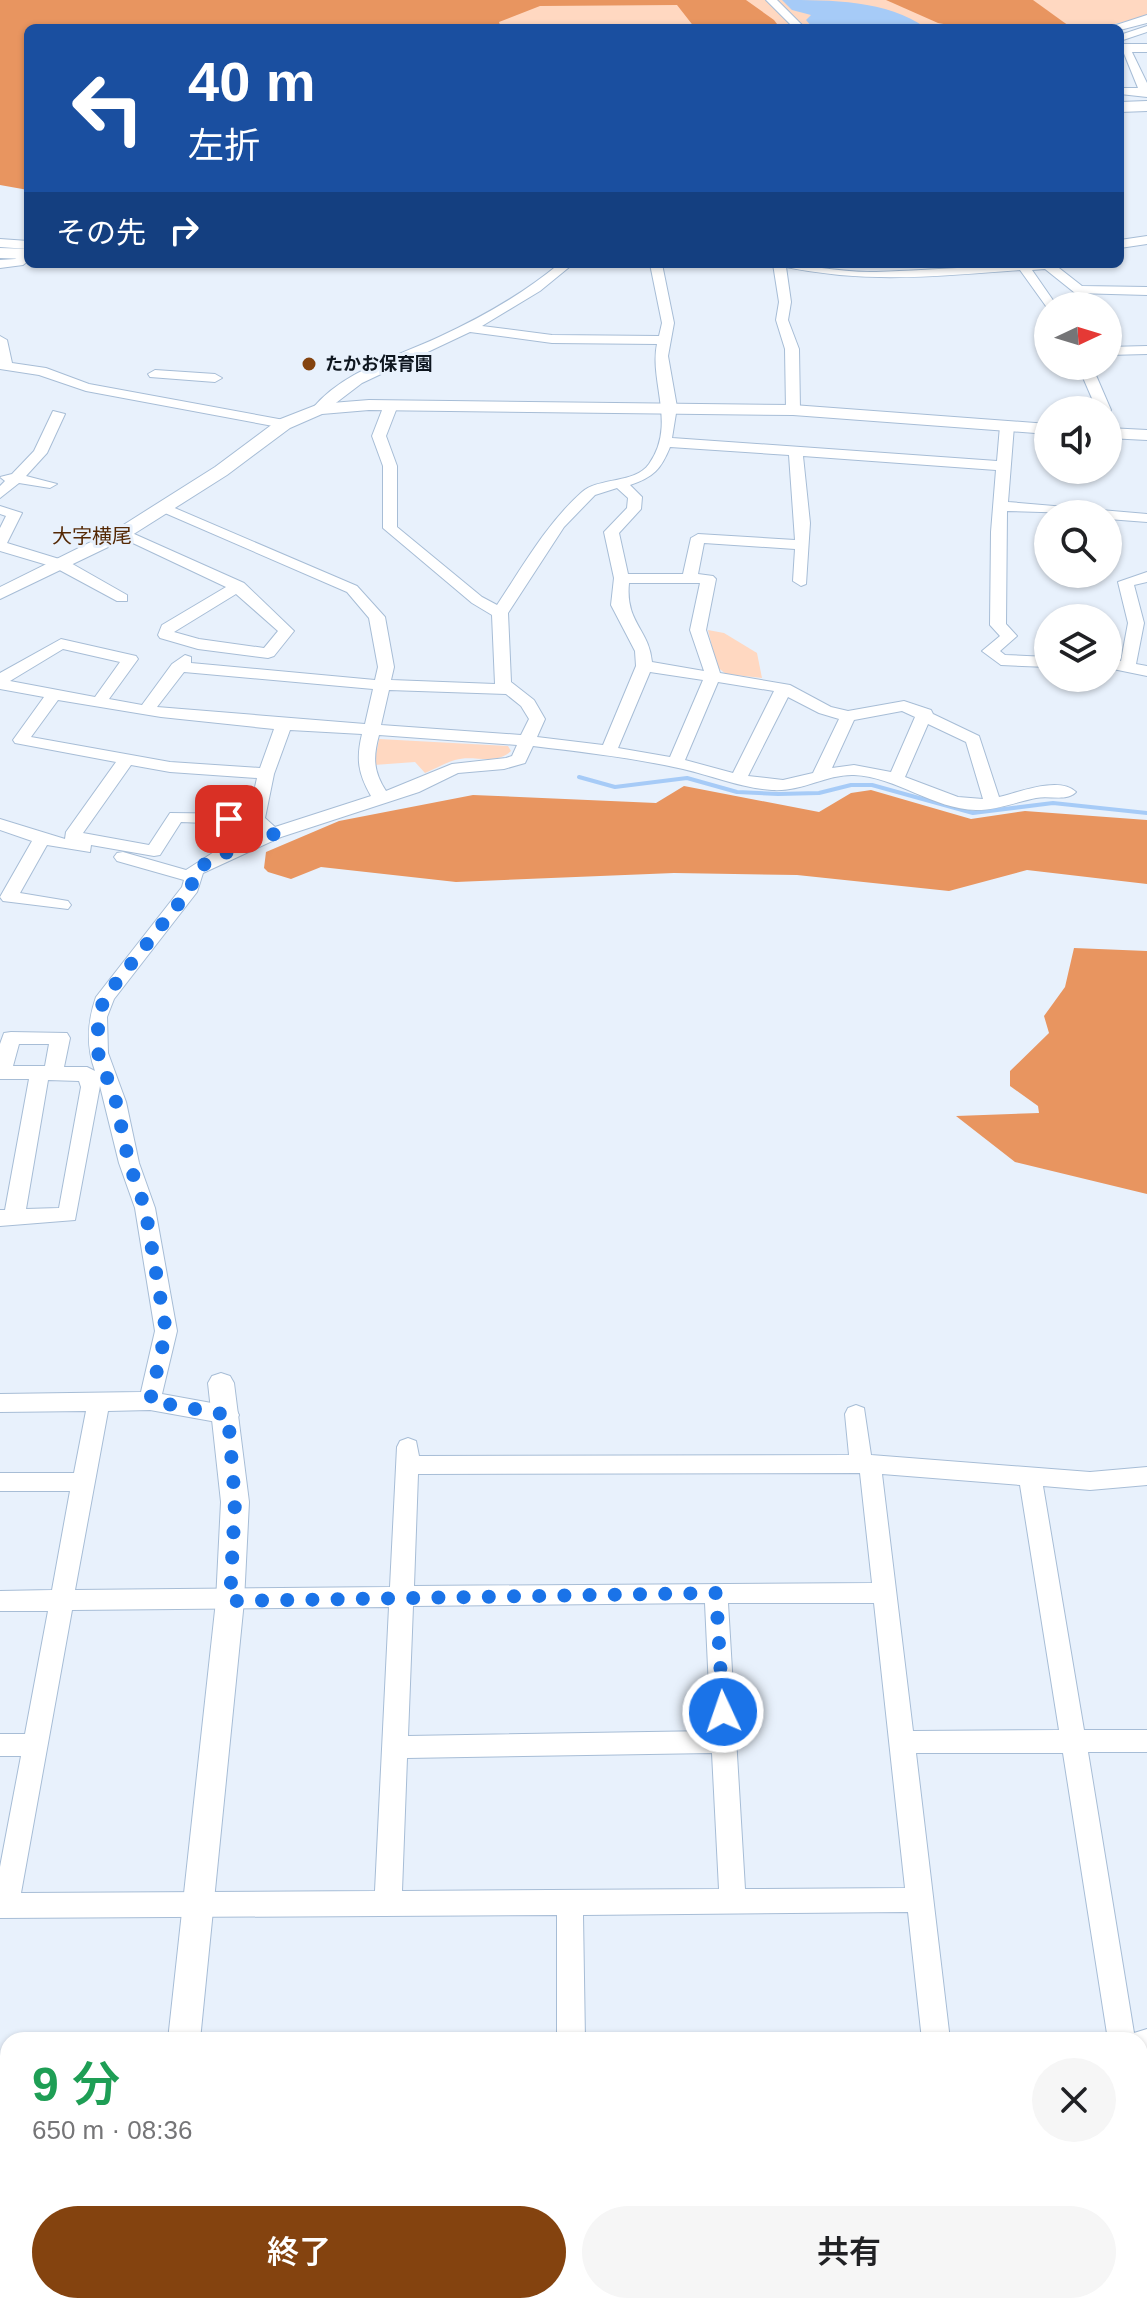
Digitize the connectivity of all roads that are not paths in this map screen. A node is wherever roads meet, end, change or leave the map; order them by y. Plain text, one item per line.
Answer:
1 (771, 0) edge
2 (1147, 19) edge
3 (796, 24) edge
4 (1124, 25) edge
5 (1147, 29) edge
6 (1124, 44) edge
7 (1124, 45) edge
8 (1124, 48) edge
9 (1147, 48) edge
10 (1141, 70) edge
11 (1124, 92) edge
12 (1147, 95) edge
13 (1124, 105) edge
14 (1147, 240) edge
15 (0, 243) edge
16 (1124, 243) edge
17 (24, 245) edge
18 (0, 253) edge
19 (24, 254) edge
20 (24, 258) edge
21 (0, 264) edge
22 (562, 268) edge
23 (657, 268) edge
24 (780, 268) edge
25 (808, 268) edge
26 (981, 268) edge
27 (1024, 268) edge
28 (1052, 268) edge
29 (1147, 291) edge
30 (1041, 292) edge
31 (468, 328) junction
32 (0, 340) edge
33 (664, 340) junction
34 (1147, 350) edge
35 (1122, 351) edge
36 (3, 365) edge
37 (155, 374) dead end
38 (391, 405) junction
39 (198, 406) junction
40 (670, 407) junction
41 (319, 409) junction
42 (793, 410) junction
43 (58, 414) dead end
44 (284, 424) junction
45 (1007, 426) junction
46 (1034, 428) edge
47 (1122, 430) edge
48 (1147, 435) edge
49 (665, 442) junction
50 (796, 452) junction
51 (1003, 466) junction
52 (7, 477) edge
53 (50, 484) dead end
54 (621, 484) junction
55 (0, 494) edge
56 (1001, 506) junction
57 (163, 507) junction
58 (1034, 509) edge
59 (0, 510) edge
60 (1122, 516) edge
61 (1147, 518) edge
62 (123, 533) junction
63 (0, 544) edge
64 (802, 545) junction
65 (62, 566) junction
66 (1147, 577) edge
67 (622, 578) junction
68 (690, 578) junction
69 (801, 581) dead end
70 (239, 586) junction
71 (0, 594) edge
72 (122, 598) dead end
73 (500, 613) junction
74 (198, 644) junction
75 (1034, 661) edge
76 (1122, 664) edge
77 (1128, 665) junction
78 (644, 666) junction
79 (178, 667) junction
80 (1147, 671) edge
81 (713, 675) junction
82 (0, 682) edge
83 (381, 685) junction
84 (784, 688) junction
85 (511, 689) junction
86 (54, 694) junction
87 (99, 702) junction
88 (146, 710) junction
89 (925, 713) junction
90 (848, 716) junction
91 (284, 724) junction
92 (372, 732) junction
93 (528, 741) junction
94 (608, 752) junction
95 (126, 760) junction
96 (676, 762) junction
97 (266, 774) junction
98 (897, 777) junction
99 (818, 779) junction
100 (738, 780) junction
101 (1068, 792) dead end
102 (380, 796) junction
103 (993, 804) junction
104 (256, 820) junction
105 (0, 824) edge
106 (274, 834) junction
107 (42, 839) junction
108 (192, 877) junction
109 (62, 905) dead end
110 (1, 1072) edge
111 (46, 1073) junction
112 (7, 1217) edge
113 (221, 1383) dead end
114 (150, 1401) junction
115 (99, 1402) junction
116 (0, 1403) edge
117 (856, 1414) dead end
118 (228, 1415) junction
119 (865, 1464) junction
120 (1030, 1476) junction
121 (1147, 1476) edge
122 (0, 1482) edge
123 (83, 1482) junction
124 (716, 1593) junction
125 (884, 1593) junction
126 (399, 1596) junction
127 (0, 1601) edge
128 (63, 1601) junction
129 (230, 1601) junction
130 (1147, 1741) edge
131 (725, 1742) junction
132 (902, 1742) junction
133 (1072, 1742) junction
134 (0, 1745) edge
135 (36, 1745) junction
136 (394, 1747) junction
137 (920, 1900) junction
138 (733, 1901) junction
139 (570, 1902) junction
140 (388, 1904) junction
141 (196, 1905) junction
142 (3, 1906) edge
143 (185, 2032) edge
144 (571, 2032) edge
145 (935, 2032) edge
146 (1121, 2032) edge

1 - 3 street
2 - 4 street
5 - 6 street
7 - 9 street
8 - 10 street
10 - 12 street
11 - 12 street
12 - 13 main road
14 - 16 street
15 - 17 street
18 - 19 main road
20 - 21 street
22 - 31 street
23 - 33 street
24 - 42 street
25 - 26 street
27 - 30 street
28 - 29 street
31 - 33 street
31 - 41 street
32 - 36 street
33 - 40 street
34 - 35 street
36 - 39 street
37 - 39 street
38 - 40 street
38 - 41 street
38 - 73 street
39 - 44 street
40 - 42 street
40 - 49 street
41 - 44 street
42 - 45 street
43 - 52 street
44 - 57 street
45 - 46 street
45 - 51 street
47 - 48 street
49 - 50 street
49 - 54 street
50 - 51 street
50 - 64 street
51 - 56 street
52 - 53 street
52 - 55 street
54 - 67 street
54 - 73 street
56 - 58 street
56 - 75 street
57 - 62 street
57 - 83 street
59 - 63 street
60 - 61 street
62 - 65 street
62 - 70 street
63 - 65 street
64 - 68 street
64 - 69 street
65 - 71 street
65 - 72 street
66 - 77 street
67 - 68 street
67 - 78 street
68 - 81 street
70 - 74 street
70 - 74 street
73 - 85 street
74 - 79 street
76 - 77 street
77 - 80 street
78 - 81 street
78 - 94 street
79 - 83 street
79 - 88 street
81 - 84 street
81 - 96 street
82 - 86 street
82 - 87 street
83 - 85 street
83 - 92 street
84 - 90 street
84 - 100 street
85 - 93 street
86 - 87 street
86 - 95 street
87 - 88 street
88 - 91 street
89 - 90 street
89 - 98 street
89 - 103 street
90 - 99 street
91 - 92 street
91 - 97 street
92 - 93 street
92 - 102 street
93 - 94 street
93 - 102 street
94 - 96 street
95 - 97 street
95 - 104 street
96 - 100 street
97 - 104 street
98 - 99 street
98 - 103 street
99 - 100 street
101 - 103 street
102 - 106 street
104 - 106 street
105 - 107 street
106 - 108 street
107 - 108 street
107 - 109 street
108 - 114 street
110 - 111 street
110 - 111 street
111 - 112 street
111 - 112 street
113 - 118 street
114 - 115 street
114 - 118 street
115 - 116 street
115 - 123 street
117 - 119 street
118 - 129 street
119 - 120 street
119 - 125 street
119 - 126 street
120 - 121 street
120 - 133 street
122 - 123 street
123 - 128 street
124 - 125 street
124 - 126 street
124 - 131 street
125 - 132 street
126 - 129 street
126 - 136 street
127 - 128 street
128 - 129 street
128 - 135 street
129 - 141 street
130 - 133 street
131 - 136 street
131 - 138 street
132 - 133 street
132 - 137 street
133 - 146 street
134 - 135 street
135 - 142 street
136 - 140 street
137 - 138 street
137 - 145 street
138 - 139 street
139 - 140 street
139 - 144 street
140 - 141 street
141 - 142 street
141 - 143 street

